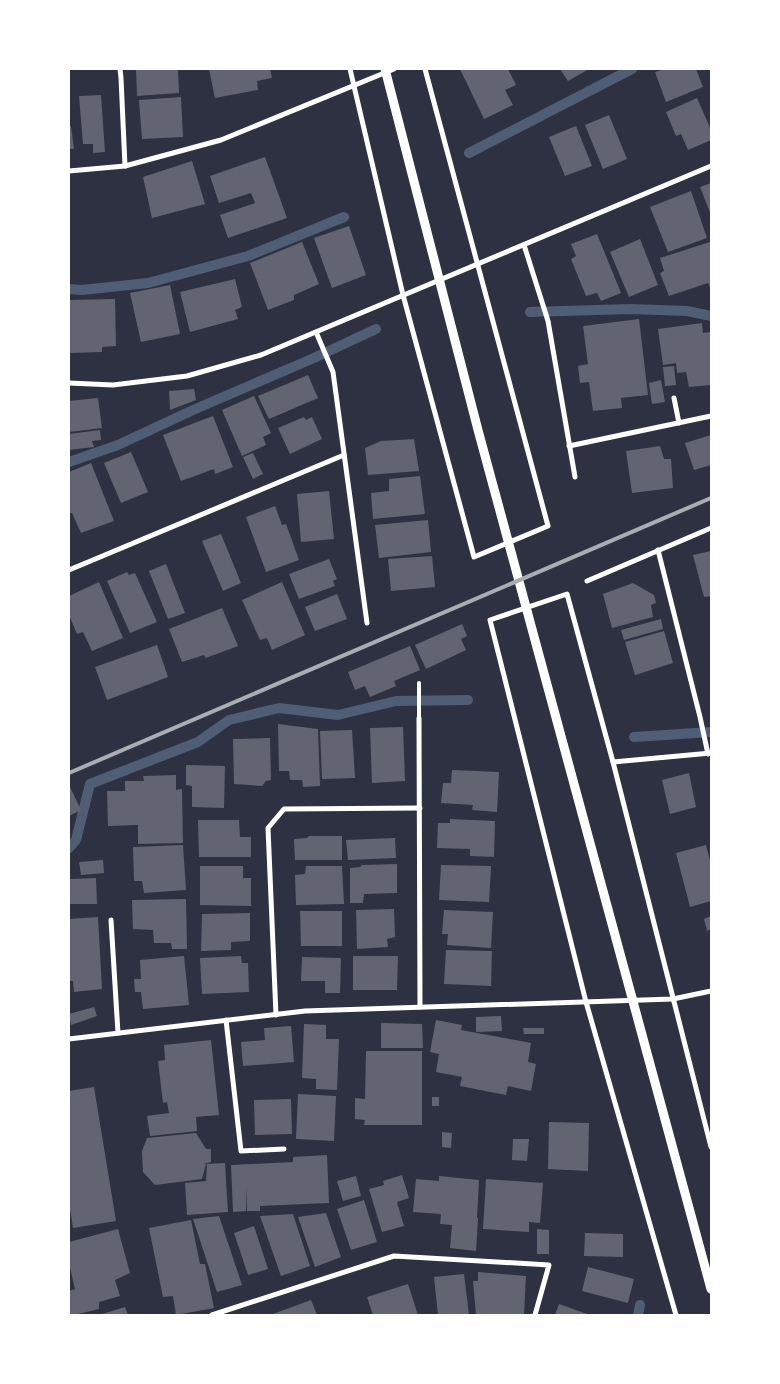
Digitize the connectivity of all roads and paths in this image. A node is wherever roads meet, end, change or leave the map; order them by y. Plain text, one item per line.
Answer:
1 (120, 69) edge
2 (350, 69) edge
3 (385, 69) edge
4 (394, 69) edge
5 (425, 69) edge
6 (355, 86) junction
7 (125, 166) junction
8 (711, 166) edge
9 (69, 171) edge
10 (524, 244) junction
11 (477, 265) junction
12 (403, 295) junction
13 (316, 332) junction
14 (69, 383) edge
15 (674, 398) dead end
16 (711, 416) edge
17 (679, 423) junction
18 (569, 446) junction
19 (344, 455) junction
20 (574, 476) dead end
21 (711, 528) edge
22 (658, 550) junction
23 (69, 570) edge
24 (587, 581) dead end
25 (367, 623) dead end
26 (419, 683) dead end
27 (419, 718) joint
28 (710, 754) edge
29 (613, 762) junction
30 (420, 808) junction
31 (111, 920) dead end
32 (711, 992) edge
33 (672, 998) junction
34 (586, 1002) junction
35 (420, 1007) junction
36 (276, 1014) junction
37 (226, 1020) junction
38 (118, 1033) junction
39 (69, 1039) edge
40 (711, 1147) edge
41 (284, 1149) dead end
42 (711, 1289) edge
43 (212, 1315) edge
44 (535, 1315) edge
45 (676, 1315) edge

1 - 7 street
2 - 6 street
3 - 42 street
4 - 6 street
5 - 11 street
6 - 7 street
6 - 12 street
7 - 9 street
8 - 10 street
10 - 11 street
10 - 18 street
11 - 12 street
11 - 12 street
12 - 13 street
13 - 14 street
13 - 19 street
15 - 17 street
16 - 17 street
17 - 18 street
18 - 20 street
19 - 23 street
19 - 25 street
21 - 22 street
22 - 24 street
22 - 28 street
26 - 27 lane
27 - 30 street
28 - 29 street
29 - 33 street
29 - 34 street
30 - 35 street
30 - 36 street
31 - 38 street
32 - 33 street
33 - 34 street
33 - 40 street
34 - 35 street
34 - 45 street
35 - 36 street
36 - 37 street
37 - 38 street
37 - 41 street
38 - 39 street
43 - 44 street

